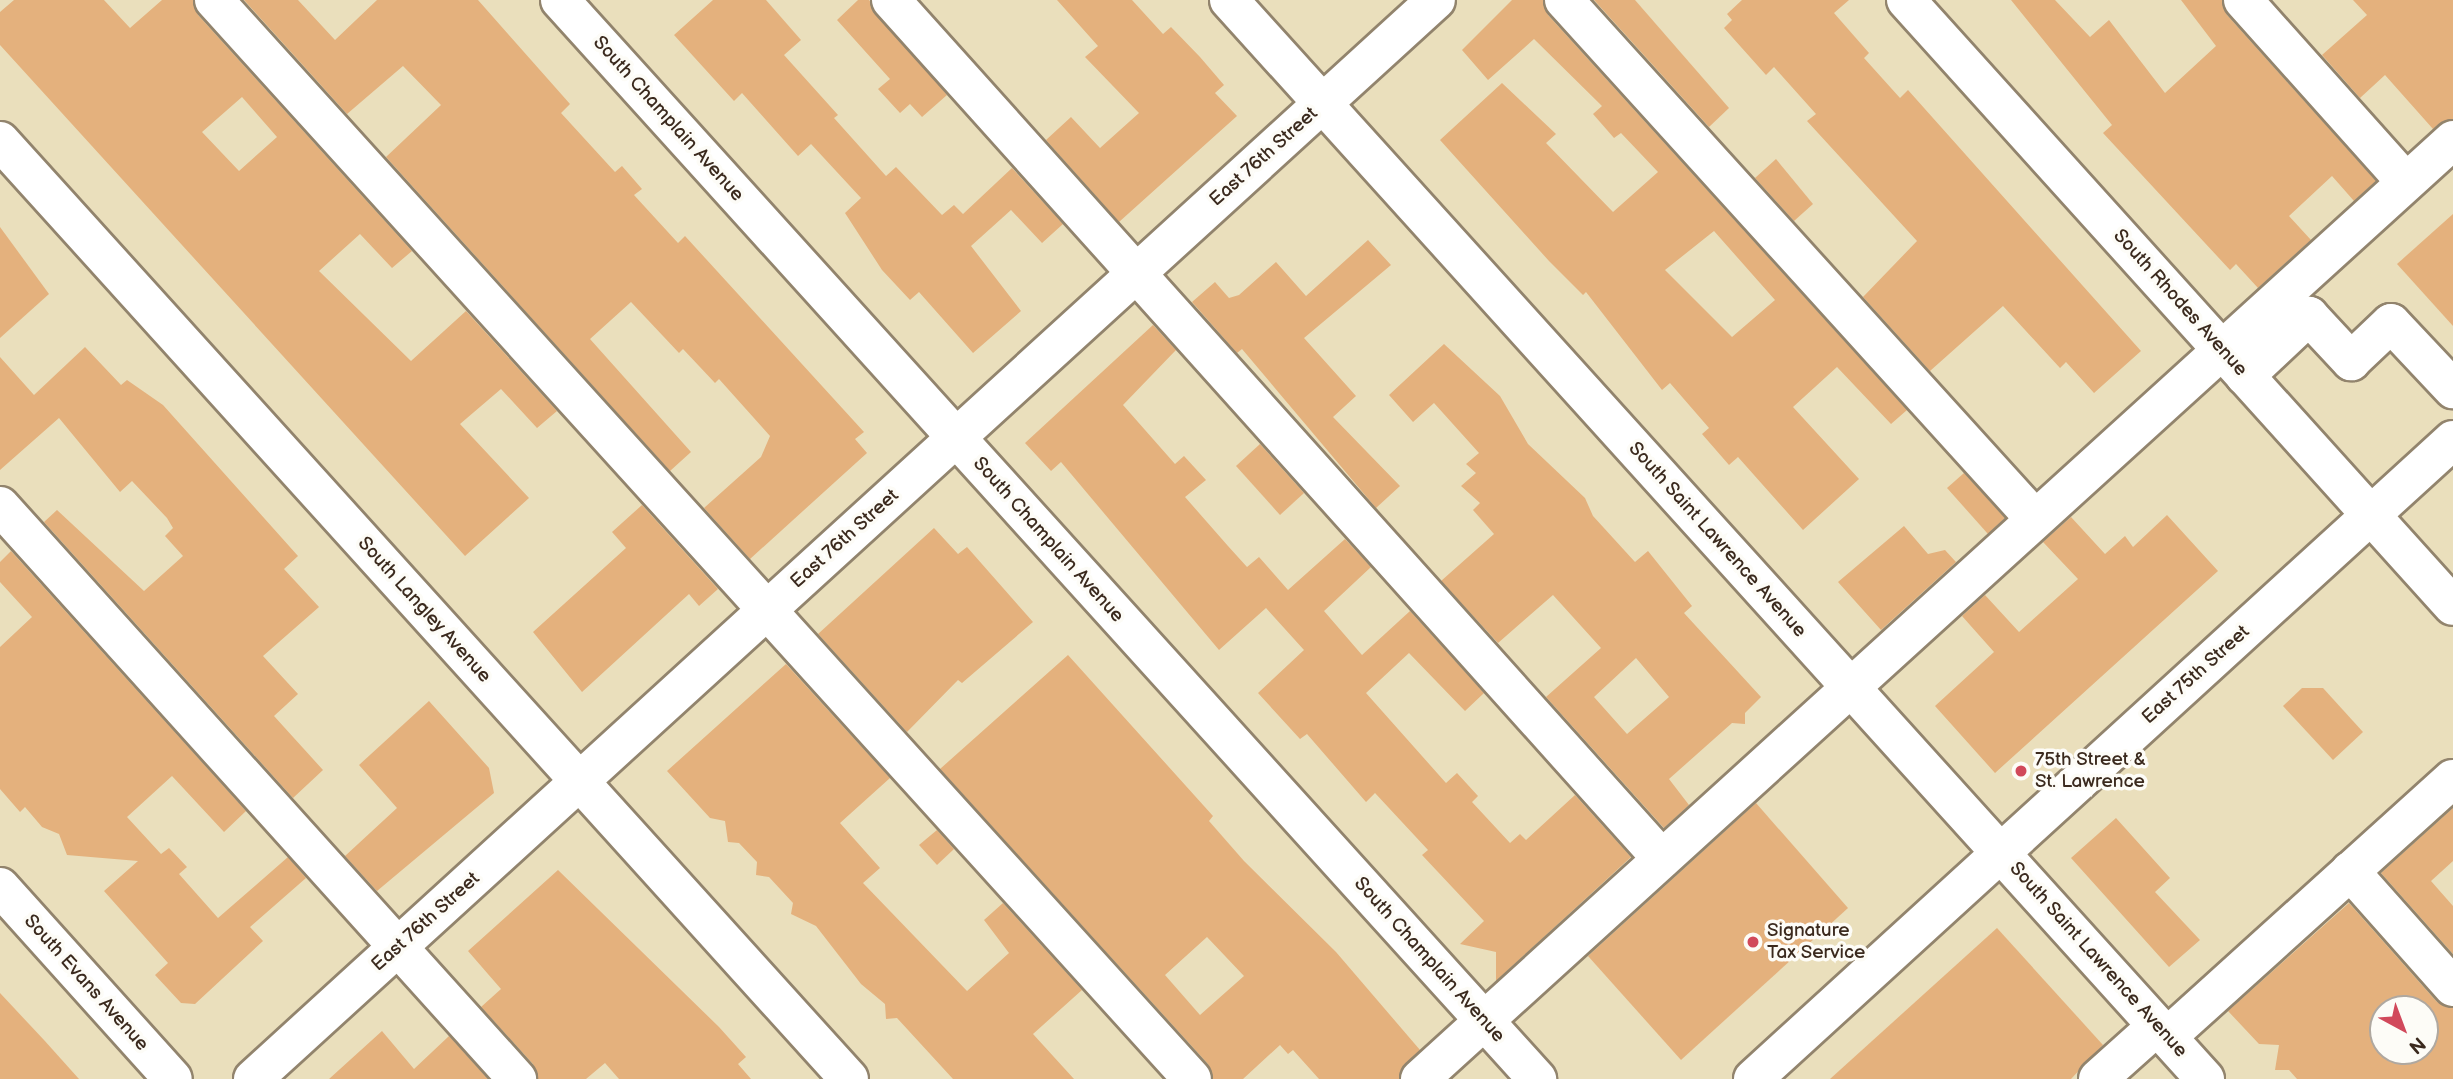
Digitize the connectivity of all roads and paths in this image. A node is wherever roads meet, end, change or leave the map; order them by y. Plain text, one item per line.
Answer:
1 (214, 0) edge
2 (560, 0) edge
3 (891, 0) edge
4 (1229, 0) edge
5 (1436, 0) edge
6 (1564, 0) edge
7 (1906, 0) edge
8 (2243, 0) edge
9 (1322, 104) junction
10 (2453, 140) edge
11 (0, 141) edge
12 (2406, 183) junction
13 (1137, 273) junction
14 (2233, 363) junction
15 (2453, 389) edge
16 (956, 438) junction
17 (2453, 440) edge
18 (0, 506) edge
19 (2371, 515) junction
20 (2035, 519) junction
21 (2453, 606) edge
22 (765, 612) junction
23 (1850, 687) junction
24 (2453, 779) edge
25 (579, 781) junction
26 (2002, 853) junction
27 (1662, 859) junction
28 (2350, 872) junction
29 (0, 887) edge
30 (398, 947) junction
31 (2453, 987) edge
32 (1484, 1021) junction
33 (2162, 1031) junction
34 (173, 1079) edge
35 (253, 1079) edge
36 (517, 1079) edge
37 (849, 1079) edge
38 (1192, 1079) edge
39 (1420, 1079) edge
40 (1536, 1079) edge
41 (1753, 1079) edge
42 (2098, 1079) edge
43 (2205, 1079) edge

1 - 22 street
2 - 16 street, South Champlain Avenue
3 - 13 street
4 - 9 street, South Saint Lawrence Avenue
5 - 9 street, East 76th Street
6 - 20 street
7 - 14 street, South Rhodes Avenue
8 - 12 street
9 - 13 street, East 76th Street
9 - 23 street, South Saint Lawrence Avenue
10 - 12 street
11 - 25 street, South Langley Avenue
12 - 14 street
13 - 16 street, East 76th Street
13 - 27 street
14 - 15 street
14 - 19 street, South Rhodes Avenue
14 - 20 street
16 - 22 street, East 76th Street
16 - 32 street, South Champlain Avenue
17 - 19 street, East 75th Street
18 - 30 street
19 - 21 street, South Rhodes Avenue
19 - 26 street, East 75th Street
20 - 23 street
22 - 25 street, East 76th Street
22 - 38 street
23 - 26 street, South Saint Lawrence Avenue
23 - 27 street
24 - 28 street
25 - 30 street, East 76th Street
25 - 37 street, South Langley Avenue
26 - 33 street, South Saint Lawrence Avenue
26 - 41 street, East 75th Street
27 - 32 street
28 - 31 street
28 - 33 street
29 - 34 street, South Evans Avenue
30 - 35 street, East 76th Street
30 - 36 street
32 - 39 street
32 - 40 street, South Champlain Avenue
33 - 42 street
33 - 43 street, South Saint Lawrence Avenue

